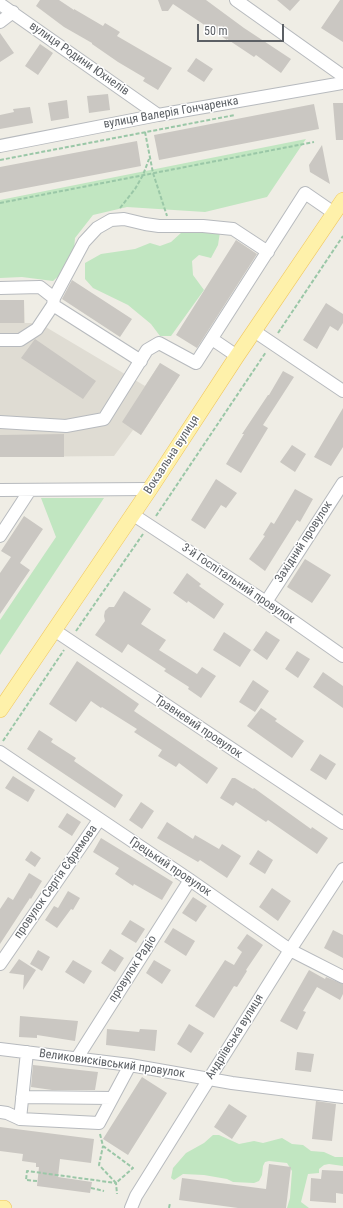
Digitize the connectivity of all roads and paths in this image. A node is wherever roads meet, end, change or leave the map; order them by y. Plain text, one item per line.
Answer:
1 (236, 0) edge
2 (0, 4) edge
3 (13, 12) junction
4 (0, 22) edge
5 (343, 76) edge
6 (343, 82) edge
7 (237, 114) dead end
8 (158, 115) junction
9 (145, 132) junction
10 (314, 142) dead end
11 (0, 146) edge
12 (149, 158) junction
13 (0, 160) edge
14 (153, 173) junction
15 (143, 175) junction
16 (343, 200) edge
17 (0, 203) edge
18 (334, 213) junction
19 (110, 220) junction
20 (171, 226) junction
21 (343, 236) edge
22 (268, 252) junction
23 (0, 288) edge
24 (54, 301) junction
25 (254, 331) junction
26 (212, 339) junction
27 (0, 340) edge
28 (272, 343) junction
29 (237, 356) junction
30 (141, 361) junction
31 (343, 391) edge
32 (0, 422) edge
33 (343, 483) edge
34 (150, 489) junction
35 (0, 490) edge
36 (30, 490) junction
37 (132, 514) junction
38 (149, 526) junction
39 (0, 536) edge
40 (266, 602) junction
41 (54, 630) junction
42 (70, 641) junction
43 (343, 656) edge
44 (0, 710) edge
45 (0, 745) edge
46 (0, 752) edge
47 (99, 820) junction
48 (343, 823) edge
49 (343, 869) edge
50 (190, 880) junction
51 (290, 950) junction
52 (0, 964) edge
53 (343, 977) edge
54 (0, 1049) edge
55 (27, 1052) junction
56 (77, 1058) junction
57 (130, 1065) junction
58 (209, 1079) junction
59 (22, 1097) junction
60 (343, 1097) edge
61 (112, 1098) junction
62 (0, 1112) edge
63 (20, 1119) junction
64 (99, 1123) junction
65 (102, 1146) junction
66 (37, 1181) dead end
67 (116, 1184) junction
68 (91, 1188) dead end
69 (104, 1191) dead end
70 (117, 1194) dead end
71 (170, 1204) dead end
72 (0, 1208) edge
73 (4, 1208) edge
74 (131, 1208) edge
75 (170, 1208) edge

1 - 5 street
2 - 3 street, вулиця Родини Юхнелів
3 - 4 street
3 - 8 street, вулиця Родини Юхнелів
6 - 8 street, вулиця Валерія Гончаренка
7 - 9 path
8 - 11 street, вулиця Валерія Гончаренка
9 - 12 path
9 - 13 path
10 - 14 path
12 - 14 path
12 - 15 path
14 - 15 path
14 - 20 path
15 - 17 path
15 - 19 path
16 - 18 main road, Вокзальна вулиця
18 - 22 street
18 - 25 main road, Вокзальна вулиця
19 - 20 street
19 - 24 street
20 - 22 street
21 - 28 path
22 - 26 street
23 - 24 street
24 - 27 street
24 - 30 street
25 - 28 street
25 - 29 main road, Вокзальна вулиця
26 - 29 street
26 - 30 street
28 - 31 street
28 - 38 path
29 - 34 main road, Вокзальна вулиця
30 - 32 street
33 - 40 street, Західний провулок
34 - 36 street
34 - 37 main road, Вокзальна вулиця
35 - 36 street
36 - 39 street
37 - 38 street, 3-й Госпітальний провулок
37 - 41 main road, Вокзальна вулиця
38 - 40 street, 3-й Госпітальний провулок
38 - 42 path
40 - 43 street, 3-й Госпітальний провулок
41 - 42 street, Травневий провулок
41 - 44 main road, Вокзальна вулиця
42 - 45 path
42 - 48 street, Травневий провулок
46 - 47 street, Грецький провулок
47 - 50 street, Грецький провулок
47 - 52 street, провулок Сергія Єфремова
49 - 51 street, Андріївська вулиця
50 - 51 street, Грецький провулок
50 - 56 street, провулок Радіо
51 - 53 street, Грецький провулок
51 - 58 street, Андріївська вулиця
54 - 55 street, Великовисківський провулок
55 - 56 street, Великовисківський провулок
55 - 59 street
56 - 57 street, Великовисківський провулок
57 - 58 street, Великовисківський провулок
57 - 61 street
58 - 60 street, Великовисківський провулок
58 - 74 street, Андріївська вулиця
59 - 61 street
59 - 63 street
61 - 64 street
62 - 63 street
63 - 64 street
64 - 65 path
65 - 67 path
65 - 67 path
66 - 67 path
67 - 70 path
68 - 69 path
71 - 75 path
72 - 73 main road

